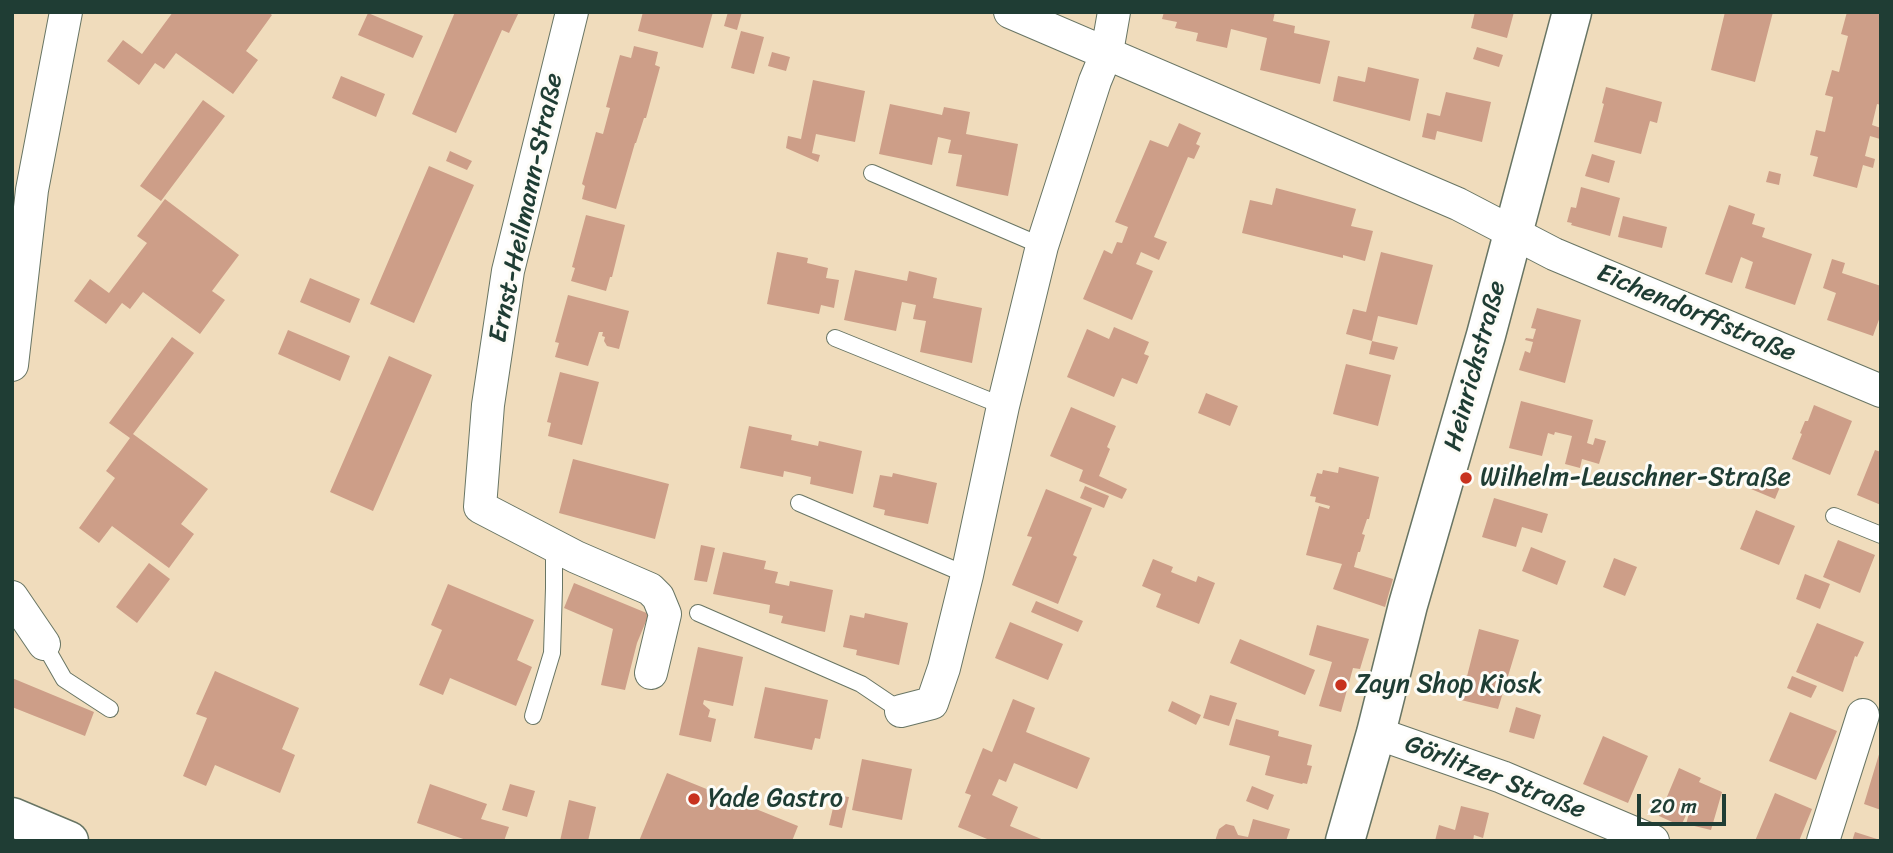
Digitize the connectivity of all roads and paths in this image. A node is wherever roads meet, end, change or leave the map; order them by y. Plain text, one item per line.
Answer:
1 (66, 12) edge
2 (572, 12) edge
3 (1010, 12) edge
4 (1114, 12) edge
5 (1572, 12) edge
6 (1107, 52) junction
7 (872, 173) dead end
8 (1512, 233) junction
9 (1042, 246) junction
10 (835, 338) dead end
11 (12, 365) edge
12 (1881, 391) edge
13 (1003, 406) junction
14 (799, 503) dead end
15 (1835, 516) dead end
16 (1881, 535) edge
17 (565, 551) junction
18 (967, 575) junction
19 (12, 597) edge
20 (698, 613) dead end
21 (44, 644) joint
22 (651, 673) dead end
23 (110, 709) dead end
24 (901, 711) joint
25 (1863, 715) dead end
26 (534, 716) dead end
27 (1376, 733) junction
28 (12, 817) edge
29 (69, 841) edge
30 (1345, 841) edge
31 (1653, 841) edge
32 (1824, 841) edge

1 - 11 street
2 - 17 street, Ernst-Heilmann-Straße
3 - 6 street
4 - 6 street
5 - 8 street, Heinrichstraße
6 - 8 street
6 - 9 street
7 - 9 lane
8 - 12 street, Eichendorffstraße
8 - 27 street, Heinrichstraße
9 - 13 street
10 - 13 lane
13 - 18 street
14 - 18 lane
15 - 16 lane
17 - 22 street
17 - 26 lane
18 - 24 street
19 - 21 street
20 - 24 lane
21 - 23 lane
25 - 32 street
27 - 30 street, Heinrichstraße
27 - 31 street, Görlitzer Straße
28 - 29 street

